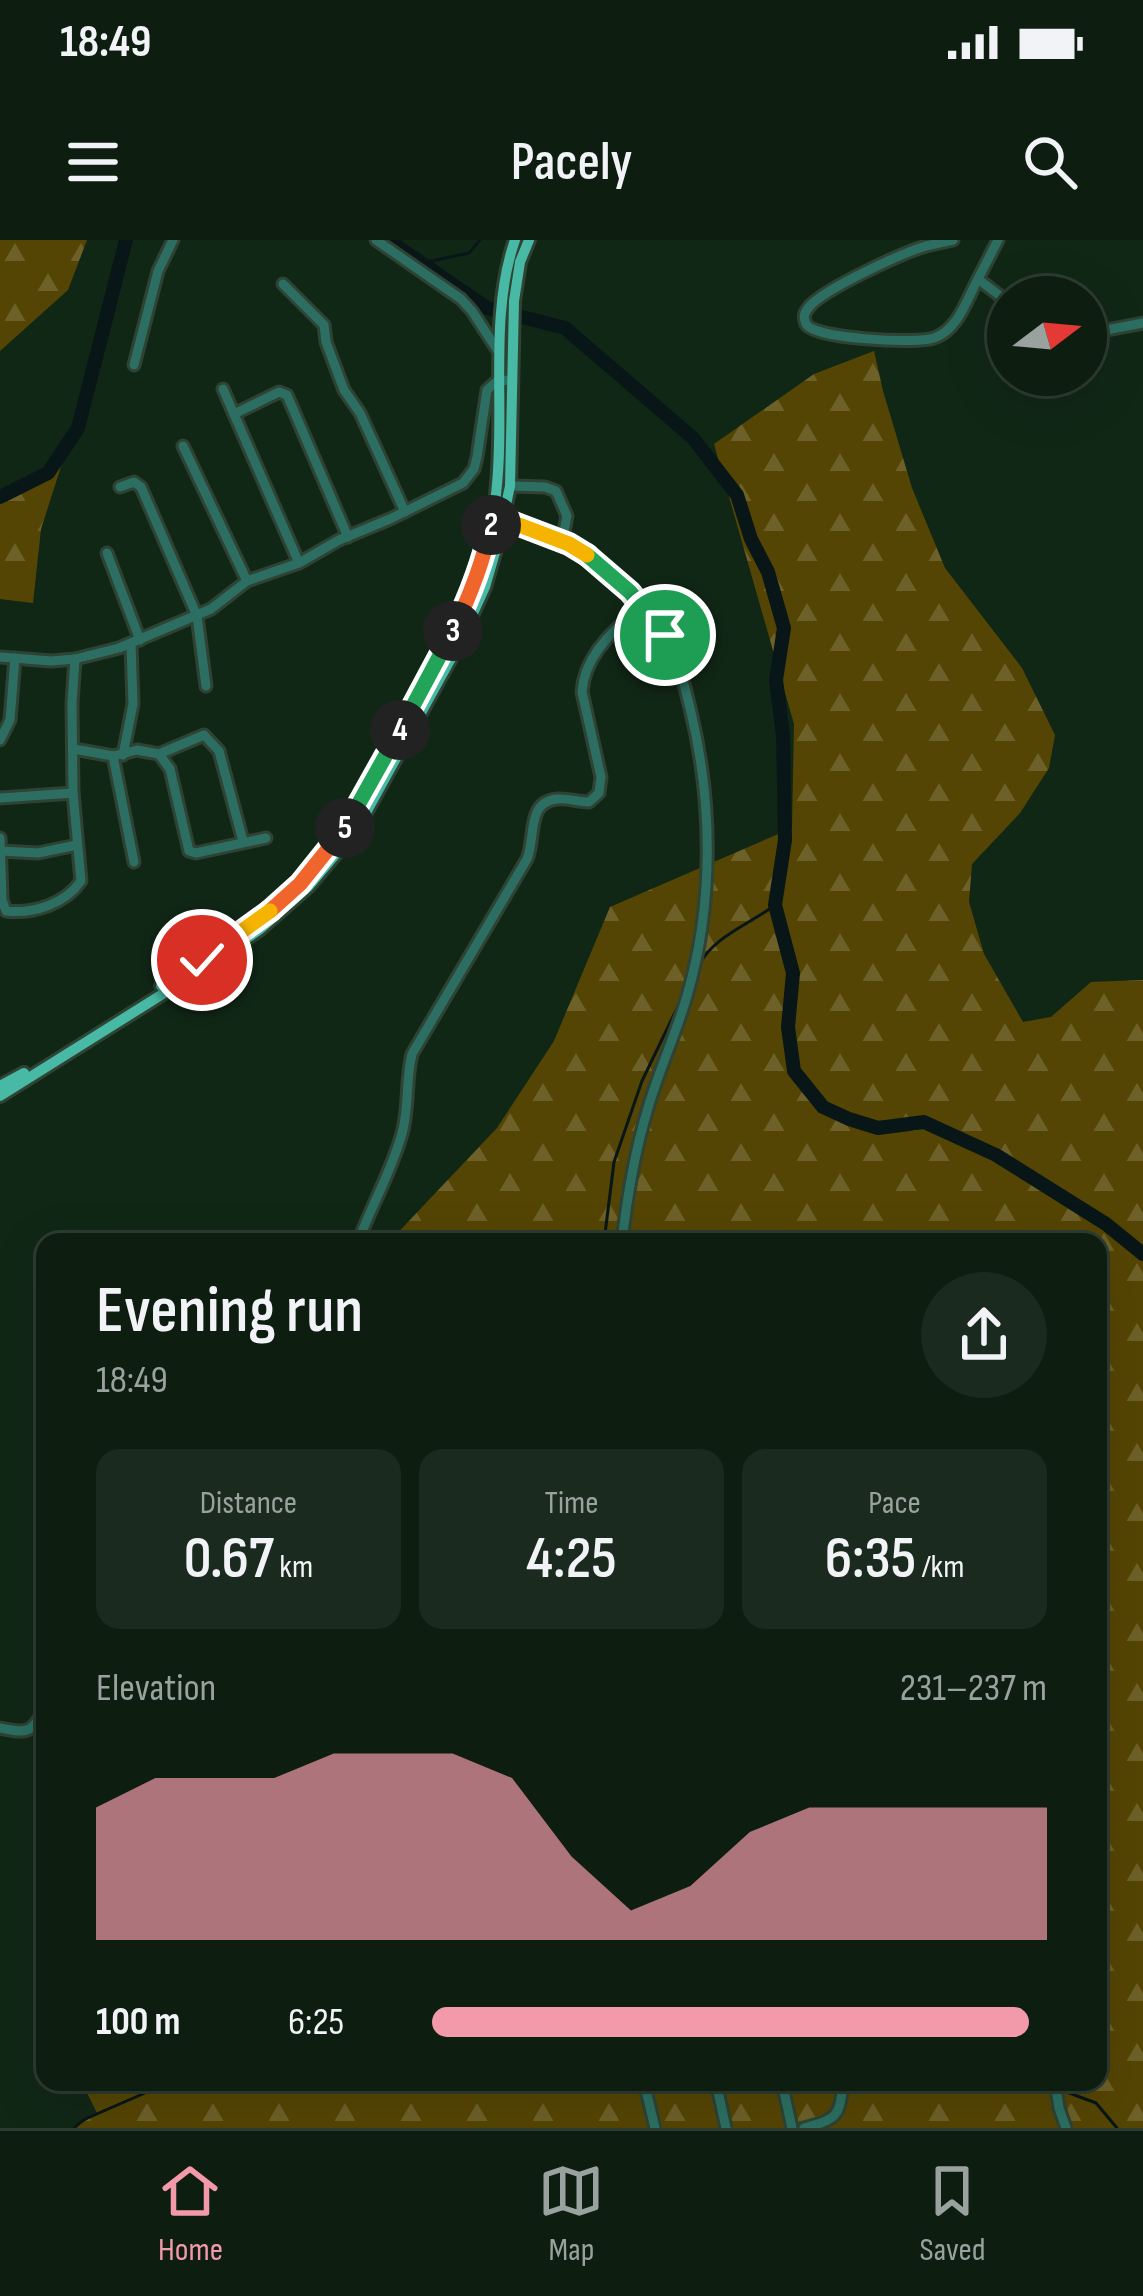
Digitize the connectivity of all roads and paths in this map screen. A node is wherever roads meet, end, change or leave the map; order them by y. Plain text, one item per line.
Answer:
1 (173, 240) edge
2 (376, 240) edge
3 (515, 240) edge
4 (530, 240) edge
5 (953, 240) edge
6 (998, 240) edge
7 (977, 279) junction
8 (283, 284) dead end
9 (987, 286) edge
10 (508, 300) junction
11 (1143, 322) edge
12 (508, 330) junction
13 (1107, 330) edge
14 (501, 356) junction
15 (134, 365) dead end
16 (507, 380) junction
17 (223, 389) dead end
18 (234, 414) junction
19 (183, 446) dead end
20 (510, 486) junction
21 (120, 487) dead end
22 (405, 512) junction
23 (498, 517) junction
24 (347, 537) junction
25 (562, 542) junction
26 (107, 553) dead end
27 (299, 563) junction
28 (247, 581) junction
29 (643, 607) junction
30 (197, 616) junction
31 (135, 642) junction
32 (0, 658) edge
33 (15, 658) junction
34 (75, 658) junction
35 (206, 686) dead end
36 (0, 740) edge
37 (74, 749) junction
38 (159, 754) junction
39 (118, 755) junction
40 (73, 793) junction
41 (0, 798) edge
42 (0, 838) edge
43 (266, 838) dead end
44 (243, 841) junction
45 (76, 845) junction
46 (1, 851) edge
47 (134, 862) dead end
48 (0, 1086) edge
49 (0, 1096) edge
50 (362, 1233) edge
51 (623, 1233) edge
52 (36, 1721) edge
53 (0, 1728) edge
54 (646, 2091) edge
55 (718, 2091) edge
56 (784, 2091) edge
57 (842, 2091) edge
58 (1056, 2091) edge
59 (655, 2128) edge
60 (727, 2128) edge
61 (792, 2128) edge
62 (804, 2128) edge
63 (1066, 2128) edge

1 - 15 street
2 - 14 street
3 - 10 main road
4 - 10 main road
5 - 7 street
6 - 7 street
7 - 9 street
8 - 22 street
10 - 12 main road
11 - 13 street
12 - 14 main road
12 - 16 main road
14 - 16 main road
16 - 20 main road
16 - 22 street
16 - 23 main road
17 - 18 street
18 - 24 street
18 - 27 street
19 - 28 street
20 - 23 main road
20 - 25 street
21 - 30 street
22 - 24 street
23 - 25 street
23 - 48 main road
23 - 49 main road
24 - 27 street
25 - 29 street
26 - 31 street
27 - 28 street
28 - 30 street
29 - 50 street
29 - 51 street
30 - 31 street
30 - 35 street
31 - 34 street
31 - 39 street
32 - 33 street
33 - 34 street
33 - 36 street
34 - 37 street
37 - 39 street
37 - 40 street
38 - 39 street
38 - 44 street
38 - 44 street
39 - 47 street
40 - 41 street
40 - 45 street
42 - 46 street
43 - 44 street
45 - 46 street
45 - 46 street
52 - 53 street
54 - 59 street
55 - 60 street
56 - 61 street
57 - 62 street
58 - 63 street

